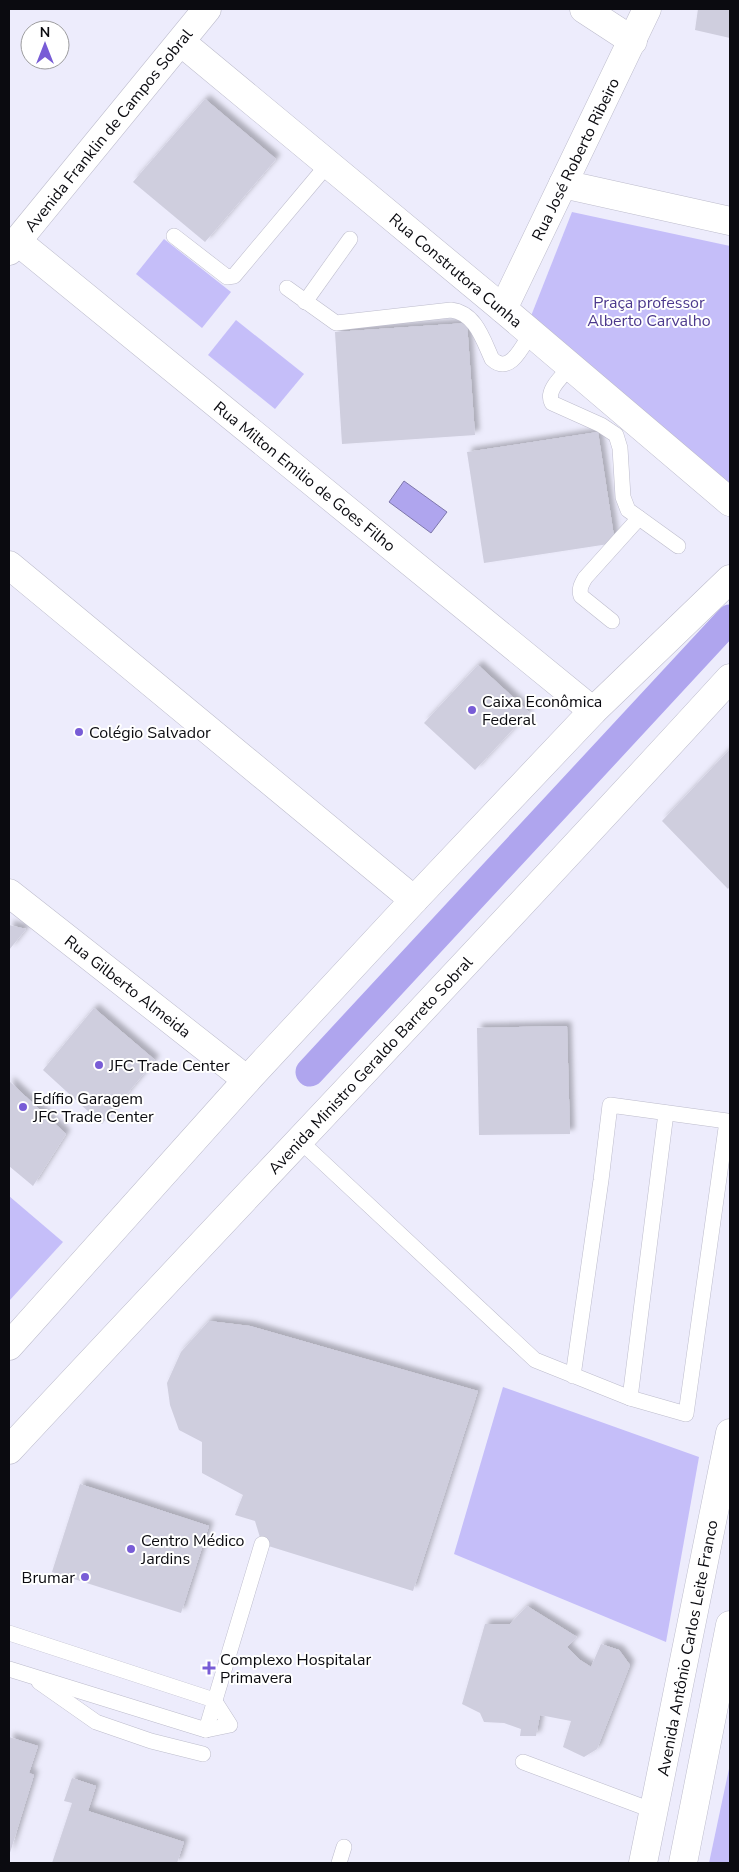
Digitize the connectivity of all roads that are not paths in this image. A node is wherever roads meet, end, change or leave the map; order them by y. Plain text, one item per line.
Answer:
1 (207, 9) edge
2 (584, 9) edge
3 (647, 9) edge
4 (633, 41) junction
5 (181, 42) junction
6 (328, 164) junction
7 (563, 184) junction
8 (730, 221) edge
9 (174, 236) dead end
10 (350, 239) dead end
11 (13, 246) edge
12 (287, 288) dead end
13 (305, 302) junction
14 (504, 309) junction
15 (531, 332) junction
16 (571, 366) junction
17 (730, 502) edge
18 (639, 518) junction
19 (678, 546) dead end
20 (9, 565) edge
21 (730, 579) edge
22 (612, 621) dead end
23 (730, 678) edge
24 (593, 711) junction
25 (11, 899) edge
26 (414, 900) junction
27 (247, 1080) junction
28 (666, 1113) junction
29 (299, 1140) junction
30 (9, 1346) edge
31 (573, 1376) junction
32 (630, 1398) junction
33 (730, 1433) edge
34 (9, 1450) edge
35 (262, 1544) dead end
36 (730, 1625) edge
37 (9, 1633) edge
38 (9, 1669) edge
39 (27, 1674) junction
40 (214, 1700) junction
41 (206, 1730) junction
42 (203, 1754) dead end
43 (523, 1762) dead end
44 (654, 1811) junction
45 (344, 1847) dead end
46 (339, 1863) edge
47 (643, 1863) edge
48 (683, 1863) edge

1 - 5 street, Avenida Franklin de Campos Sobral
2 - 4 street
3 - 4 street, Rua José Roberto Ribeiro
4 - 7 street, Rua José Roberto Ribeiro
5 - 6 street, Rua Construtora Cunha
5 - 11 street, Avenida Franklin de Campos Sobral
6 - 9 lane
6 - 14 street, Rua Construtora Cunha
7 - 8 street
7 - 14 street, Rua José Roberto Ribeiro
10 - 13 lane
11 - 24 street, Rua Milton Emilio de Goes Filho
12 - 13 lane
13 - 15 lane
14 - 15 street, Rua Construtora Cunha
15 - 16 street, Rua Construtora Cunha
16 - 17 street, Rua Construtora Cunha
16 - 18 lane
18 - 19 lane
18 - 22 lane
20 - 26 street
21 - 24 street
23 - 29 street, Avenida Ministro Geraldo Barreto Sobral
24 - 26 street
25 - 27 street, Rua Gilberto Almeida
26 - 27 street
27 - 30 street
28 - 31 lane
28 - 32 lane
28 - 32 lane
29 - 31 lane
29 - 34 street, Avenida Ministro Geraldo Barreto Sobral
31 - 32 lane
33 - 44 street, Avenida Antônio Carlos Leite Franco
35 - 40 lane
36 - 48 street
37 - 40 lane
38 - 39 lane
39 - 41 lane
39 - 42 lane
40 - 41 lane
40 - 41 lane
43 - 44 lane
44 - 47 street, Avenida Antônio Carlos Leite Franco
45 - 46 lane

